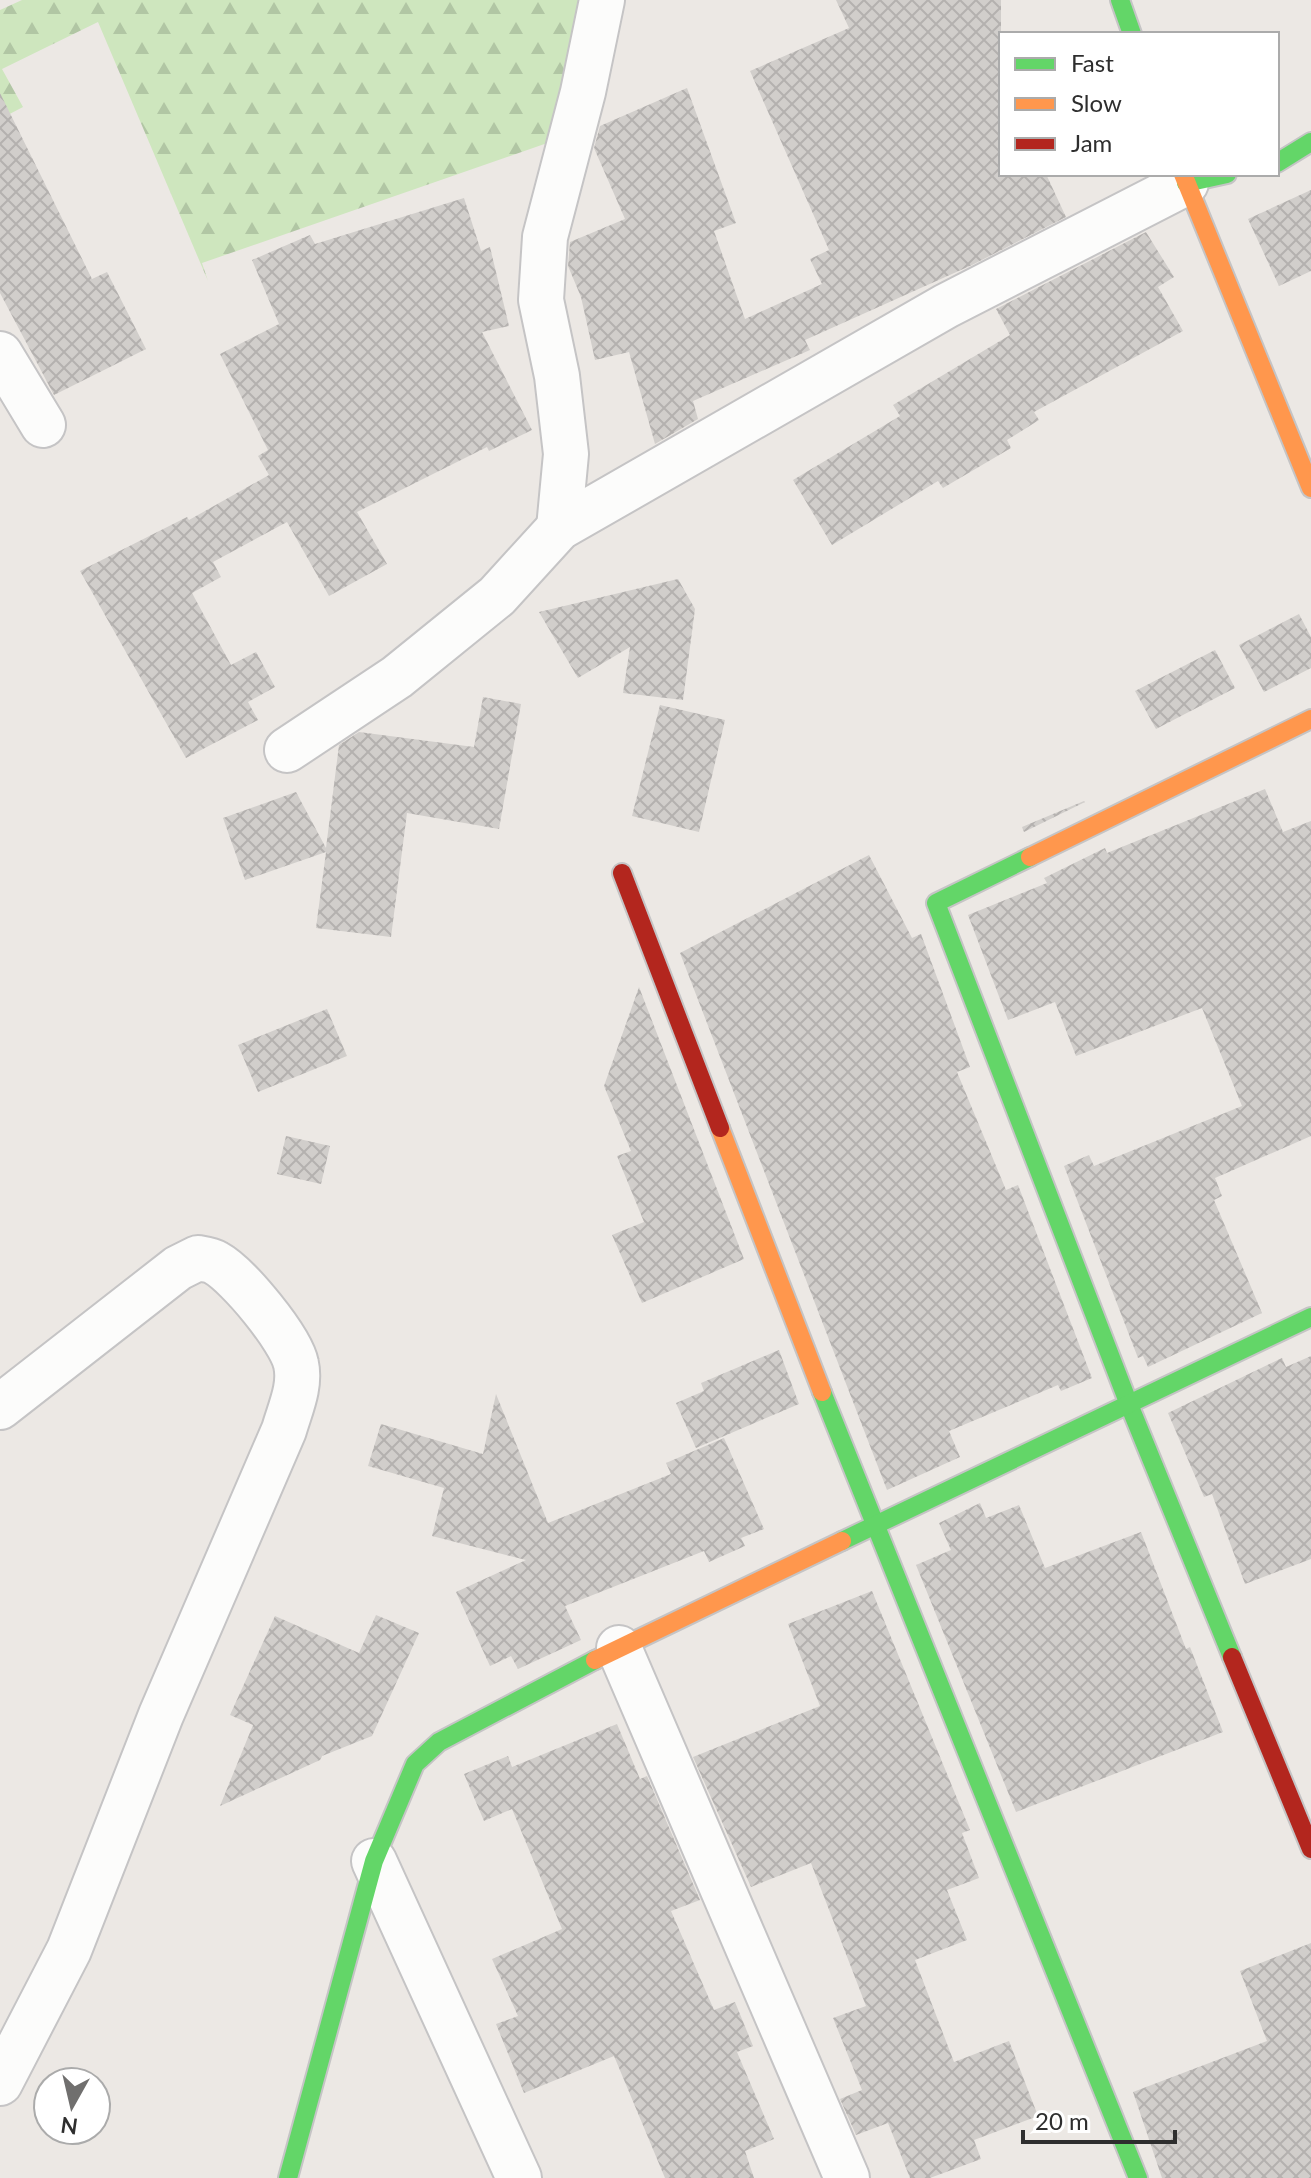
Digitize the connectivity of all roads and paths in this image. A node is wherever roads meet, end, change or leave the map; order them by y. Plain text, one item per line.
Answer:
1 (602, 0) edge
2 (1120, 0) edge
3 (1131, 32) edge
4 (1311, 142) edge
5 (1279, 162) edge
6 (1199, 177) edge
7 (0, 354) edge
8 (43, 425) dead end
9 (1311, 488) edge
10 (559, 528) junction
11 (1311, 719) edge
12 (287, 750) dead end
13 (622, 873) dead end
14 (1311, 1317) edge
15 (1128, 1402) junction
16 (0, 1407) edge
17 (874, 1528) junction
18 (619, 1648) junction
19 (1311, 1849) edge
20 (374, 1861) junction
21 (0, 2083) edge
22 (288, 2178) edge
23 (519, 2178) edge
24 (847, 2178) edge
25 (1138, 2178) edge

1 - 10 street
2 - 3 street
4 - 5 street
6 - 9 street
6 - 10 street
7 - 8 street
10 - 12 street
11 - 15 street
13 - 17 street
14 - 15 street
15 - 17 street
15 - 19 street
16 - 21 street
17 - 18 street
17 - 25 street
18 - 20 street
18 - 24 street
20 - 22 street
20 - 23 street

